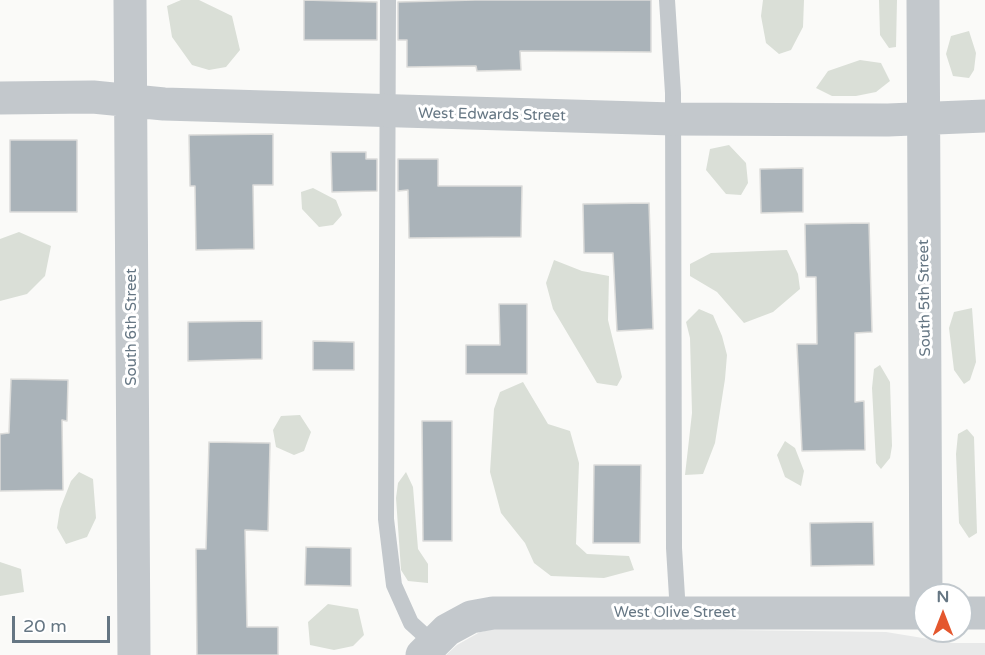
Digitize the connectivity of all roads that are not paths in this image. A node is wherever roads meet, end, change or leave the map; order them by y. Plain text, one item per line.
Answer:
1 (130, 0) edge
2 (388, 0) edge
3 (667, 0) edge
4 (923, 0) edge
5 (0, 98) edge
6 (131, 101) junction
7 (389, 112) junction
8 (985, 116) edge
9 (923, 118) junction
10 (673, 119) junction
11 (925, 583) edge
12 (913, 605) edge
13 (678, 614) junction
14 (428, 649) edge
15 (134, 655) edge

1 - 6 street, South 6th Street
2 - 7 lane
3 - 10 lane
4 - 9 street, South 5th Street
5 - 6 street, West Edwards Street
6 - 7 street, West Edwards Street
6 - 15 street, South 6th Street
7 - 10 street, West Edwards Street
7 - 14 lane
8 - 9 street, West Edwards Street
9 - 10 street, West Edwards Street
9 - 11 street, South 5th Street
10 - 13 lane
12 - 13 street, West Olive Street
13 - 14 street, West Olive Street

